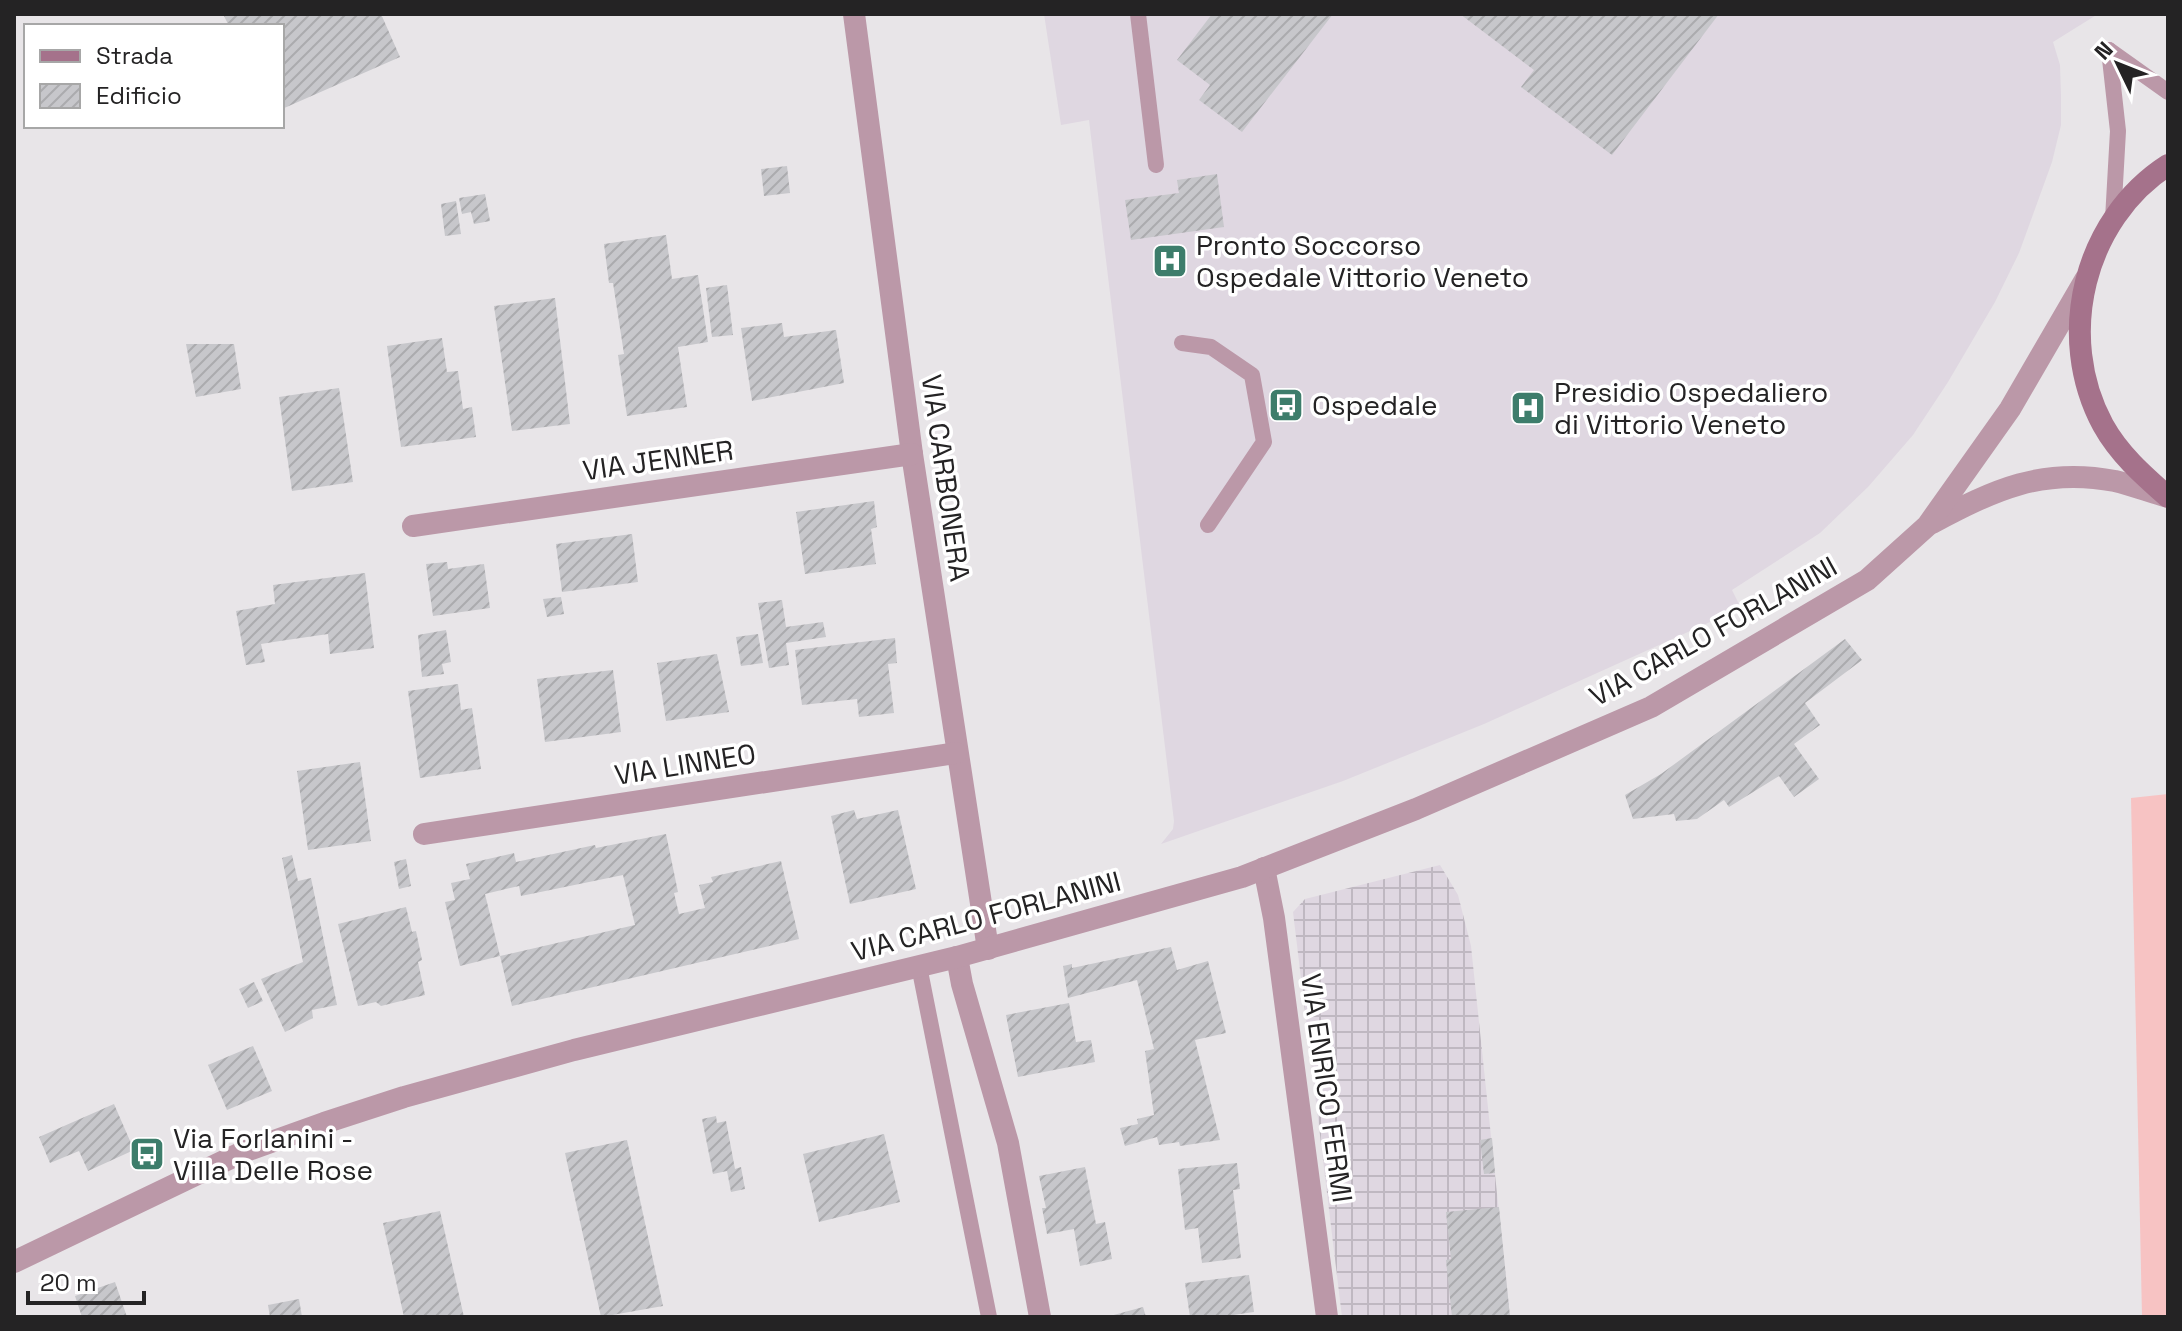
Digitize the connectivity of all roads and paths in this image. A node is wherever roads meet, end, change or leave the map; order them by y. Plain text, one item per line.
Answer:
1 (854, 14) edge
2 (1138, 14) edge
3 (2168, 92) edge
4 (1156, 165) dead end
5 (2168, 165) edge
6 (2113, 219) junction
7 (2086, 279) junction
8 (1182, 343) dead end
9 (912, 454) junction
10 (2168, 497) edge
11 (1208, 525) dead end
12 (413, 526) dead end
13 (1927, 526) junction
14 (956, 753) junction
15 (424, 834) dead end
16 (1264, 868) junction
17 (988, 949) junction
18 (957, 957) junction
19 (919, 966) junction
20 (14, 1262) edge
21 (989, 1317) edge
22 (1040, 1317) edge
23 (1327, 1317) edge

1 - 9 street, VIA CARBONERA
2 - 4 lane
3 - 6 lane
5 - 6 main road
6 - 7 main road
7 - 10 main road
7 - 13 street, VIA CARLO FORLANINI
8 - 11 lane
9 - 12 street, VIA JENNER
9 - 14 street, VIA CARBONERA
10 - 13 street, VIA CARLO FORLANINI
13 - 16 street, VIA CARLO FORLANINI
14 - 15 street, VIA LINNEO
14 - 17 street, VIA CARBONERA
16 - 17 street, VIA CARLO FORLANINI
16 - 23 street, VIA ENRICO FERMI
17 - 18 street, VIA CARLO FORLANINI
18 - 19 street, VIA CARLO FORLANINI
18 - 22 street
19 - 20 street, VIA CARLO FORLANINI
19 - 21 lane

